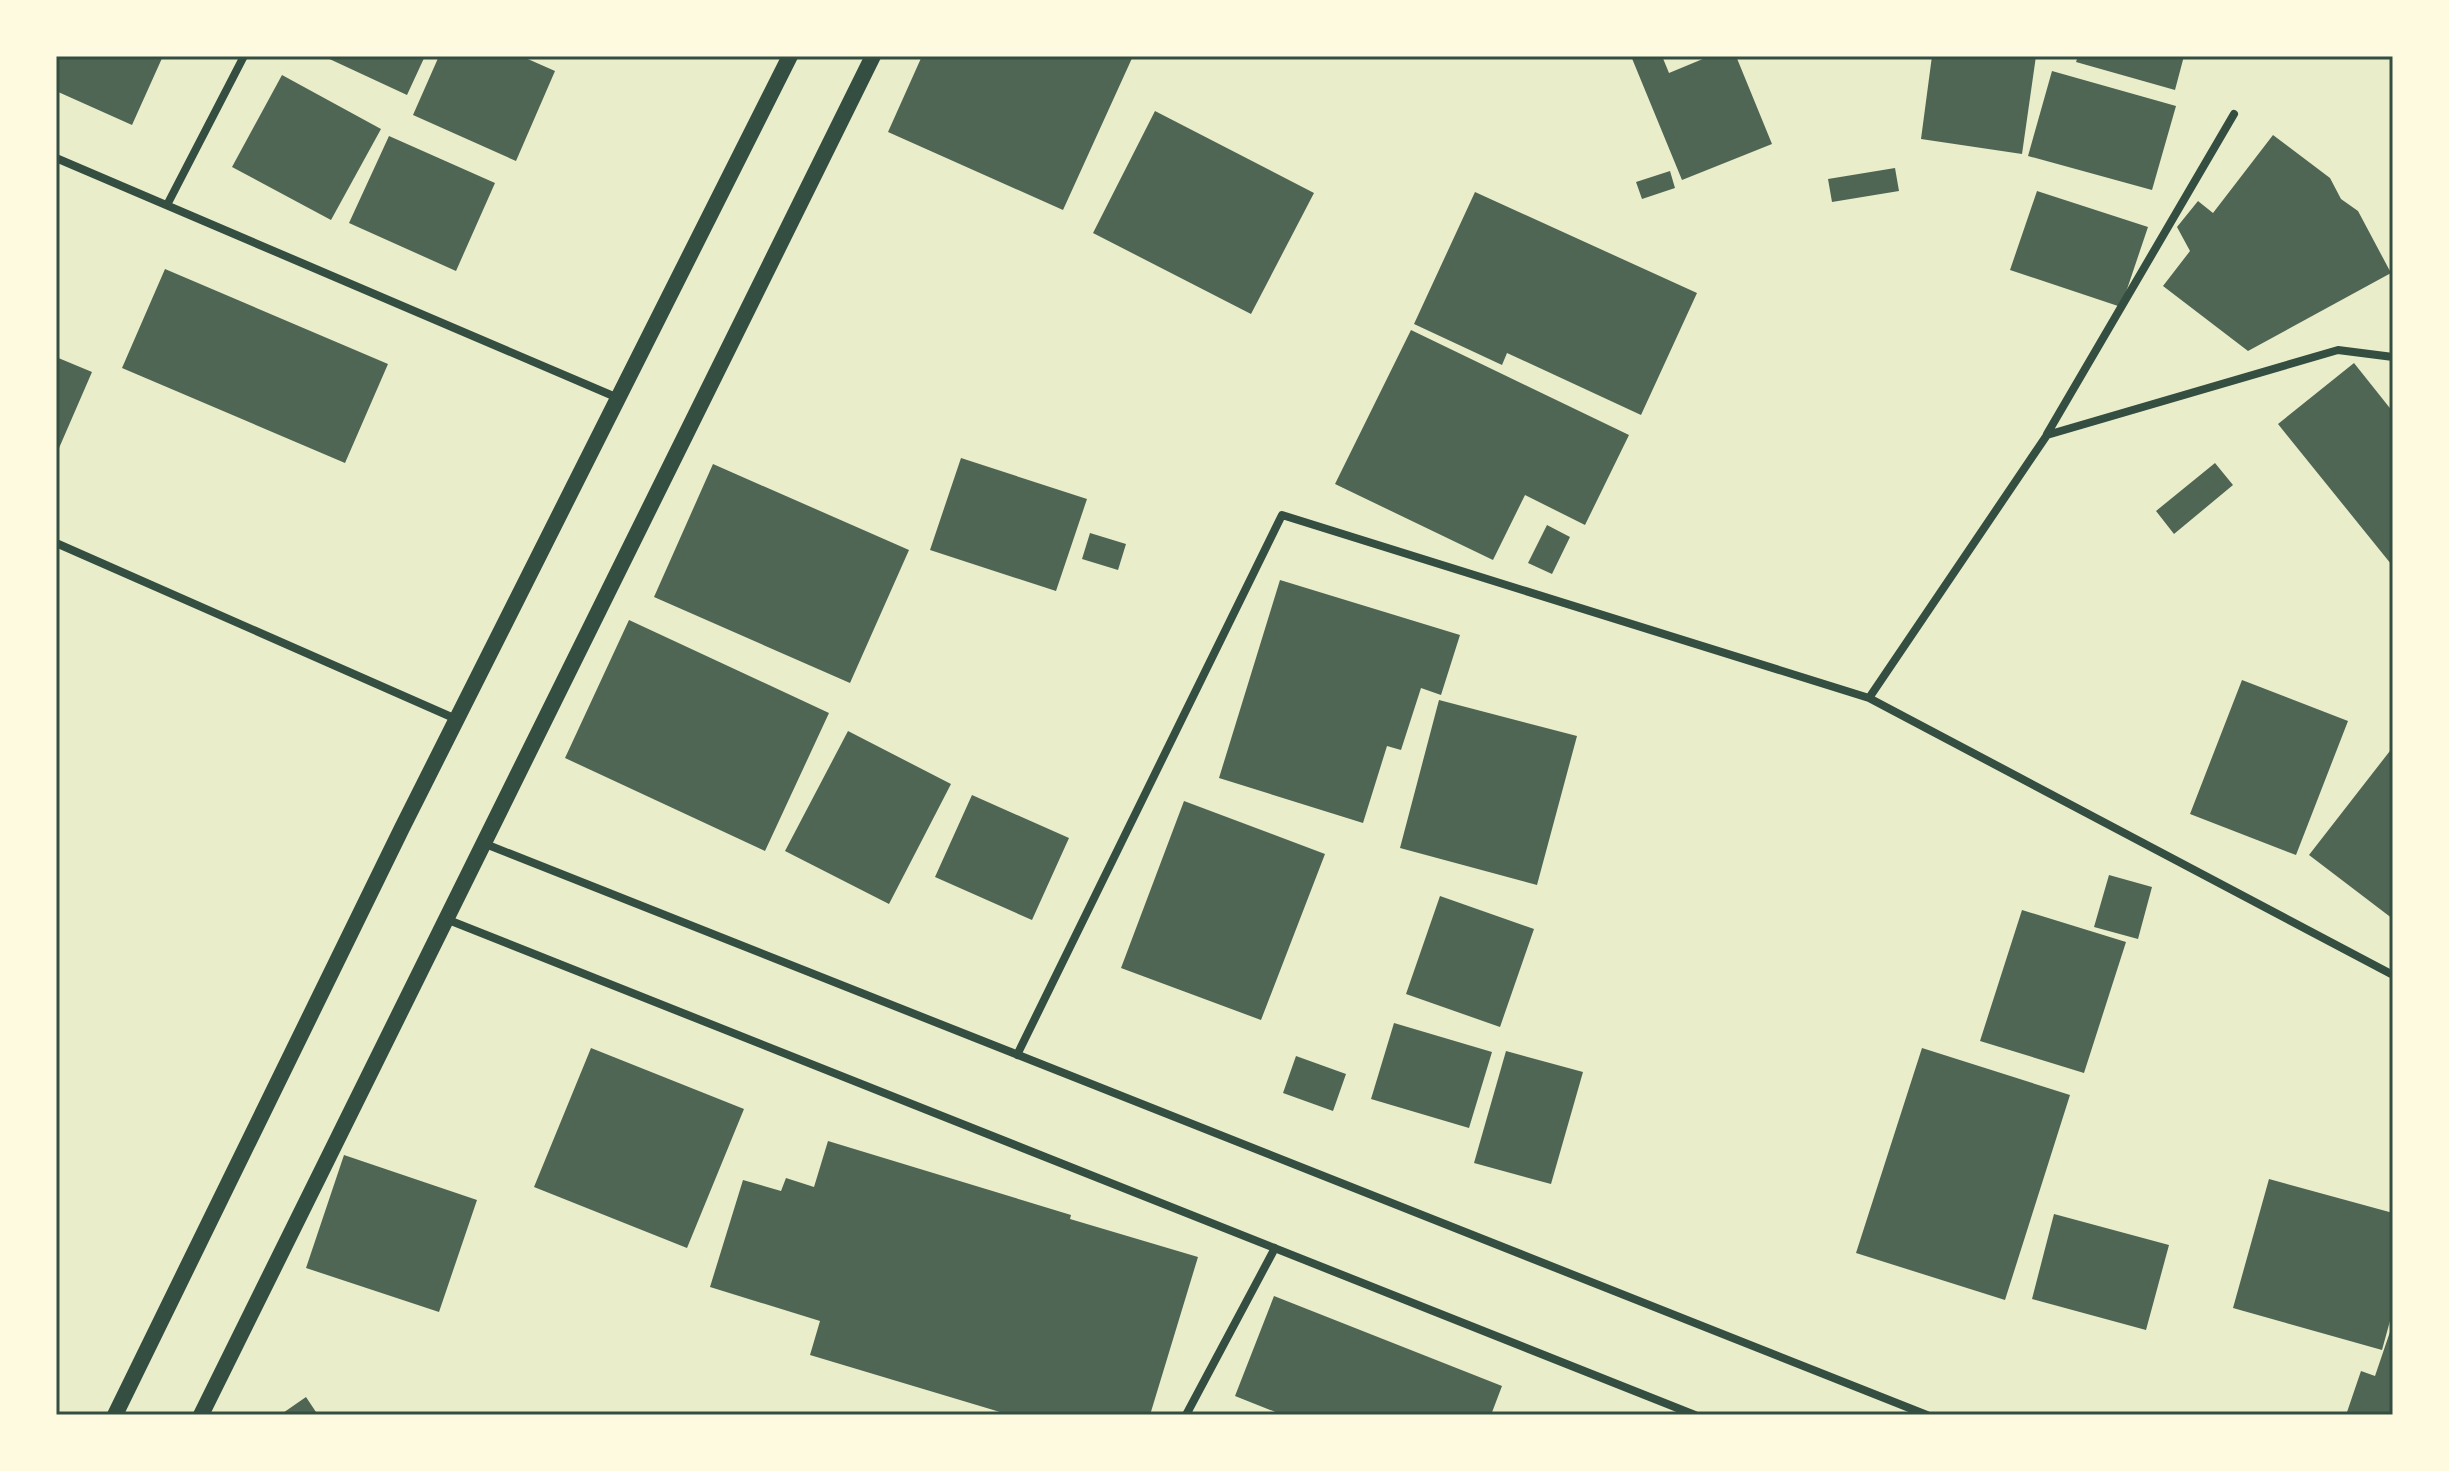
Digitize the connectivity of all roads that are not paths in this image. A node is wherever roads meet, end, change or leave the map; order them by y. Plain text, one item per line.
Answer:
1 (244, 56) edge
2 (790, 56) edge
3 (873, 56) edge
4 (2234, 114) dead end
5 (56, 158) edge
6 (167, 205) junction
7 (2393, 357) edge
8 (618, 398) junction
9 (2047, 435) junction
10 (56, 543) edge
11 (1869, 698) junction
12 (456, 719) junction
13 (483, 843) junction
14 (446, 919) junction
15 (2393, 975) edge
16 (1017, 1055) junction
17 (1275, 1248) junction
18 (115, 1415) edge
19 (201, 1415) edge
20 (1186, 1415) edge
21 (1695, 1415) edge
22 (1927, 1415) edge

1 - 6 street
2 - 8 main road
3 - 13 main road
4 - 9 street
5 - 6 street
6 - 8 street
7 - 9 street
8 - 12 main road
9 - 11 street
10 - 12 street
11 - 15 street
11 - 16 street
12 - 18 main road
13 - 14 main road
13 - 16 street
14 - 17 street
14 - 19 main road
16 - 22 street
17 - 20 street
17 - 21 street

